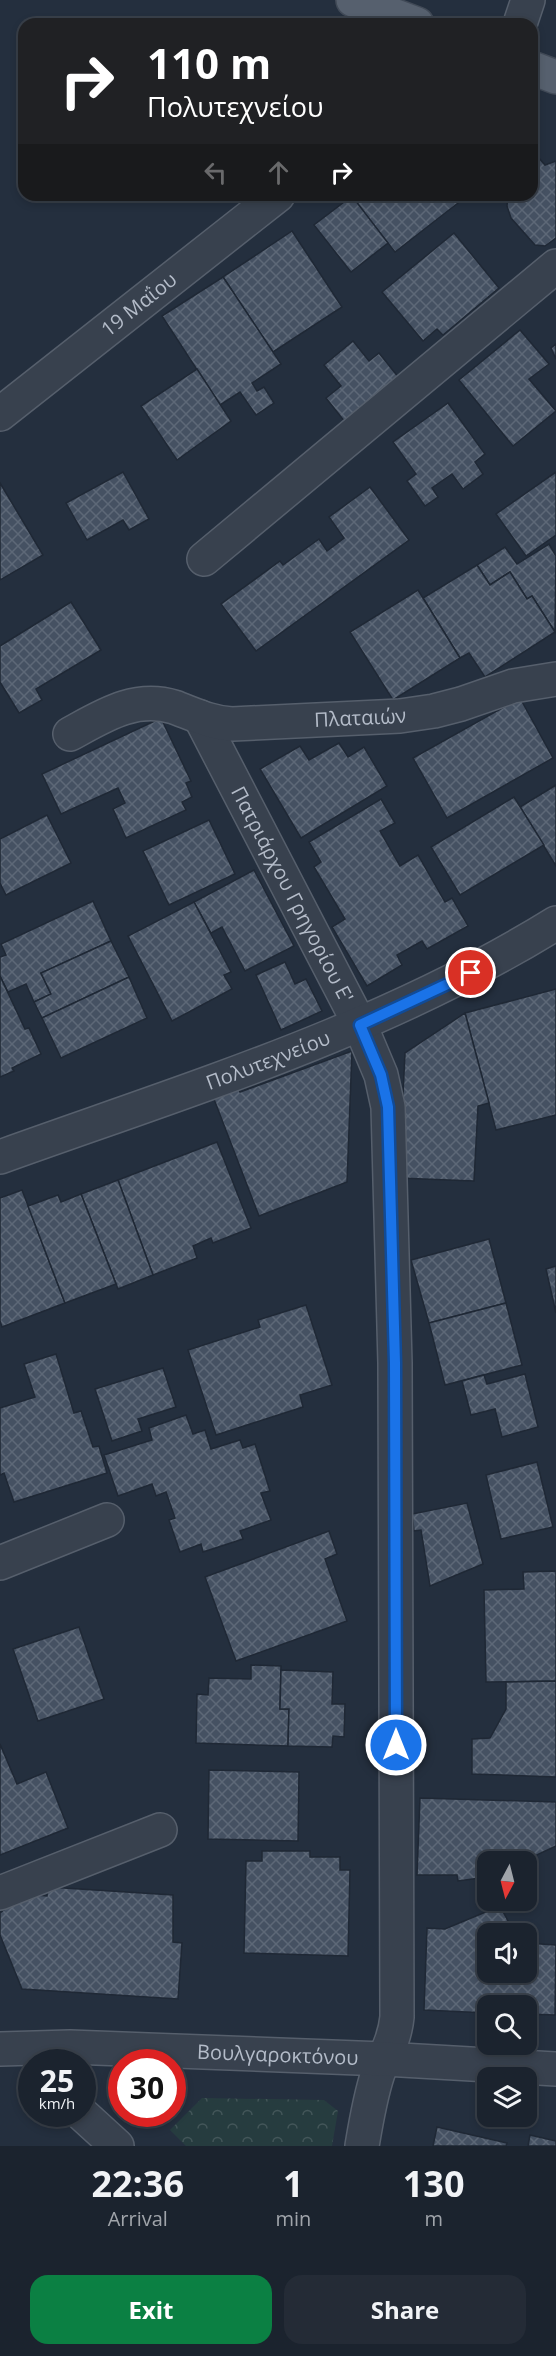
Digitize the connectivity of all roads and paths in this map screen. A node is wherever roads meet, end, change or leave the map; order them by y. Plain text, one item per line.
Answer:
1 (353, 0) edge
2 (528, 0) edge
3 (401, 18) edge
4 (522, 18) edge
5 (538, 70) edge
6 (556, 77) edge
7 (270, 201) edge
8 (556, 266) edge
9 (0, 414) edge
10 (204, 559) dead end
11 (556, 679) edge
12 (201, 717) junction
13 (70, 734) dead end
14 (556, 923) edge
15 (360, 1025) junction
16 (0, 1157) edge
17 (107, 1520) dead end
18 (0, 1563) edge
19 (160, 1830) dead end
20 (0, 1893) edge
21 (11, 2048) edge
22 (384, 2059) junction
23 (556, 2069) edge
24 (96, 2127) edge
25 (117, 2146) edge
26 (362, 2146) edge

1 - 3 main road
2 - 4 street
5 - 6 main road
7 - 9 street, 19 Μαΐου
8 - 10 street
11 - 12 street, Πλαταιών
12 - 13 street, Πλαταιών
12 - 15 street, Πατριάρχου Γρηγορίου Ε'
14 - 15 street, Πολυτεχνείου
15 - 16 street, Πολυτεχνείου
15 - 22 street, Πατριάρχου Γρηγορίου Ε'
17 - 18 street
19 - 20 street
21 - 22 street, Βουλγαροκτόνου
22 - 23 street, Βουλγαροκτόνου
22 - 26 street, Πατριάρχου Γρηγορίου Ε'
24 - 25 street

